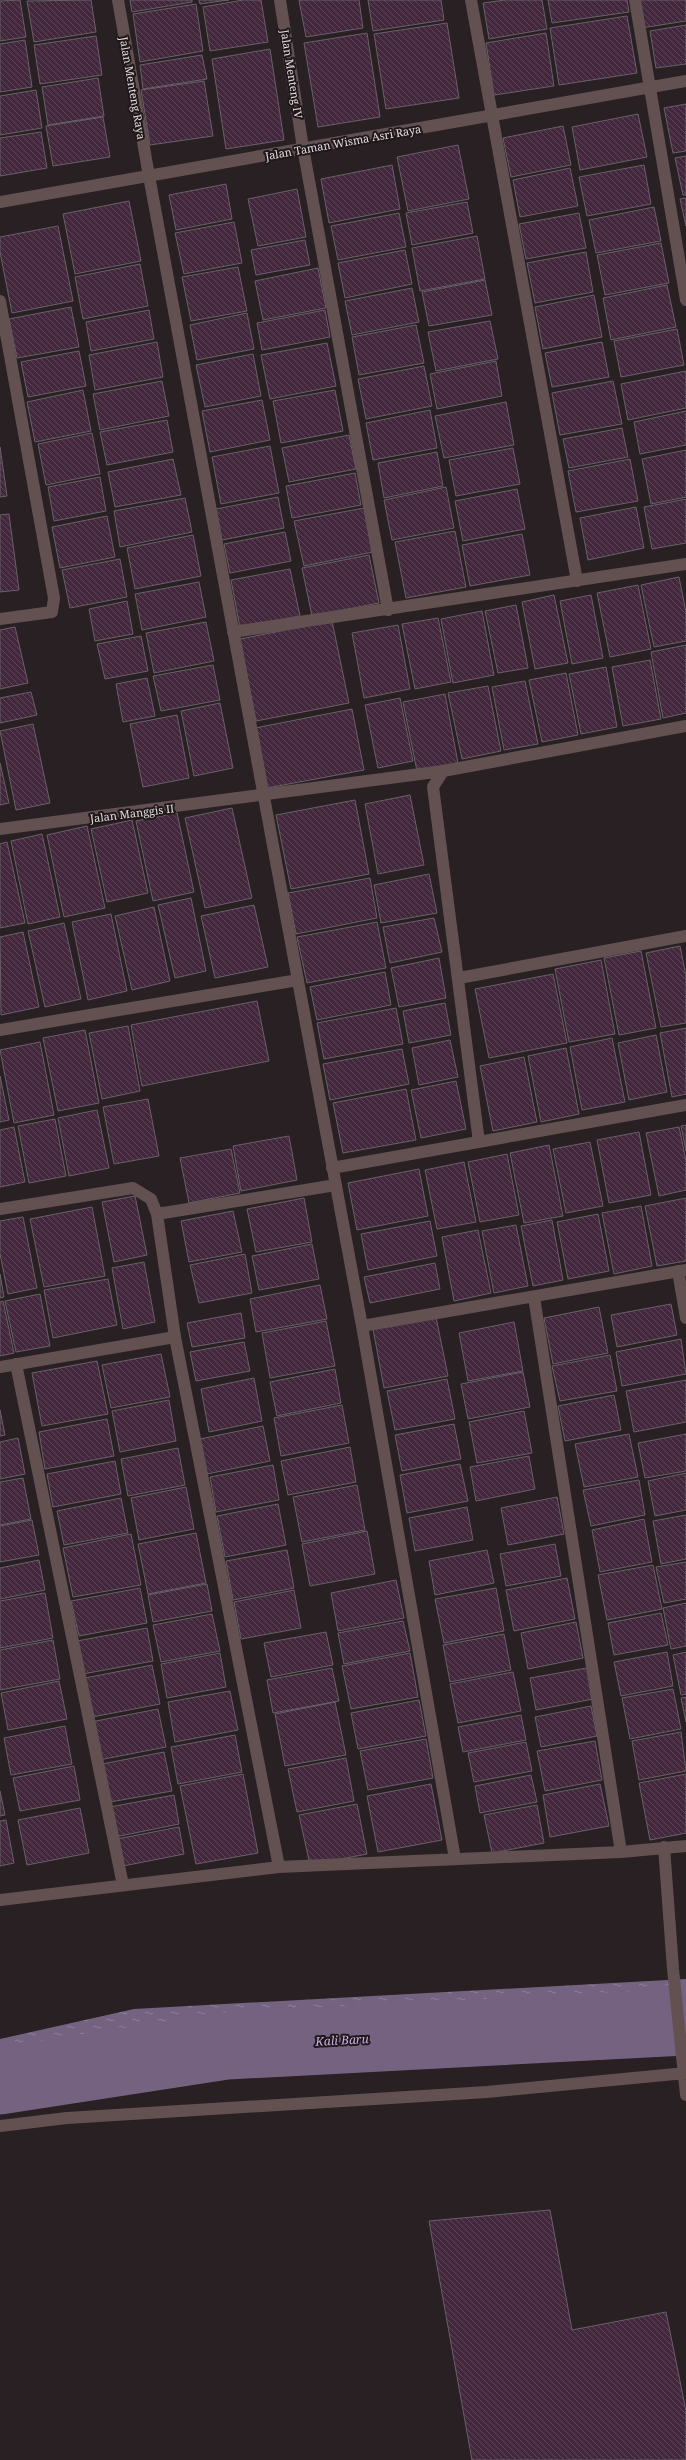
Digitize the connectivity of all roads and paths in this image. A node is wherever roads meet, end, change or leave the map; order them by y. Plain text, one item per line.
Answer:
1 (118, 0) edge
2 (280, 0) edge
3 (471, 0) edge
4 (634, 0) edge
5 (686, 82) edge
6 (650, 88) junction
7 (492, 116) junction
8 (303, 148) junction
9 (149, 176) junction
10 (0, 202) edge
11 (686, 300) edge
12 (0, 301) edge
13 (686, 564) edge
14 (577, 581) junction
15 (388, 610) junction
16 (0, 619) edge
17 (233, 632) junction
18 (686, 726) edge
19 (443, 771) junction
20 (263, 796) junction
21 (0, 829) edge
22 (686, 936) edge
23 (459, 978) junction
24 (298, 980) junction
25 (0, 1030) edge
26 (686, 1105) edge
27 (478, 1142) junction
28 (332, 1168) junction
29 (336, 1186) junction
30 (0, 1209) edge
31 (157, 1214) junction
32 (682, 1270) edge
33 (534, 1297) junction
34 (686, 1318) edge
35 (362, 1326) junction
36 (175, 1337) junction
37 (16, 1364) junction
38 (0, 1367) edge
39 (686, 1846) edge
40 (664, 1848) junction
41 (621, 1852) junction
42 (455, 1859) junction
43 (279, 1866) junction
44 (123, 1885) junction
45 (0, 1900) edge
46 (684, 2073) edge
47 (686, 2095) edge
48 (0, 2126) edge

1 - 9 street, Jalan Menteng Raya
2 - 8 street, Jalan Menteng IV
3 - 7 street
4 - 6 street
5 - 6 street, Jalan Taman Wisma Asri Raya
6 - 7 street, Jalan Taman Wisma Asri Raya
6 - 11 street
7 - 8 street, Jalan Taman Wisma Asri Raya
7 - 14 street
8 - 9 street, Jalan Taman Wisma Asri Raya
8 - 15 street, Jalan Menteng IV
9 - 10 street, Jalan Taman Wisma Asri Raya
9 - 17 street, Jalan Menteng Raya
12 - 16 street
13 - 14 street
14 - 15 street
15 - 17 street
17 - 20 street, Jalan Menteng Raya
18 - 19 street, Jalan Manggis II
19 - 20 street, Jalan Manggis II
19 - 23 street
20 - 21 street, Jalan Manggis II
20 - 24 street, Jalan Menteng Raya
22 - 23 street
23 - 27 street
24 - 25 street
24 - 28 street, Jalan Menteng Raya
26 - 27 street
27 - 28 street
28 - 29 street, Jalan Menteng Raya
29 - 31 street
29 - 35 street, Jalan Menteng Raya
30 - 31 street
31 - 36 street
32 - 33 street
32 - 34 street
33 - 35 street
33 - 41 street
35 - 42 street, Jalan Menteng Raya
36 - 37 street
36 - 43 street
37 - 38 street
37 - 44 street
39 - 40 street
40 - 41 street
40 - 46 street
41 - 42 street
42 - 43 street
43 - 44 street
44 - 45 street
46 - 47 street
46 - 48 street

